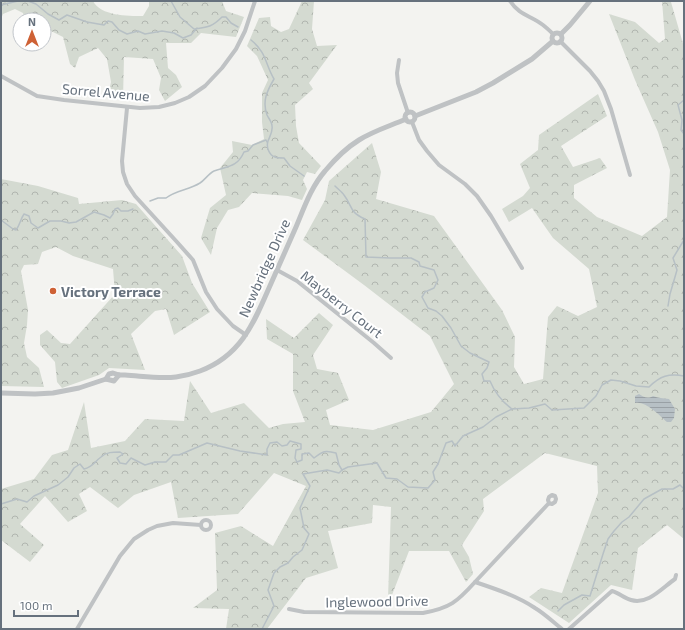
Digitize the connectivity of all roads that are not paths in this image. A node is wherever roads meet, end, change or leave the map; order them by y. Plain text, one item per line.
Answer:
1 (255, 1) edge
2 (510, 1) edge
3 (590, 1) edge
4 (553, 34) junction
5 (561, 34) junction
6 (560, 41) junction
7 (553, 42) junction
8 (399, 60) dead end
9 (1, 76) edge
10 (127, 108) junction
11 (408, 113) junction
12 (415, 116) junction
13 (406, 119) junction
14 (412, 122) junction
15 (630, 175) dead end
16 (522, 268) dead end
17 (277, 270) junction
18 (246, 335) junction
19 (391, 358) dead end
20 (1, 393) edge
21 (549, 503) dead end
22 (201, 525) dead end
23 (676, 575) dead end
24 (475, 582) junction
25 (289, 609) dead end
26 (77, 629) edge
27 (562, 629) edge
28 (569, 629) edge

1 - 10 street, Sorrel Avenue
2 - 4 street
3 - 5 street
4 - 5 street
4 - 7 street
5 - 6 street
6 - 7 street
6 - 15 street
7 - 12 street
8 - 11 street
9 - 10 street, Sorrel Avenue
10 - 18 street
11 - 12 street
11 - 13 street
12 - 14 street
13 - 14 street
13 - 17 street, Newbridge Drive
14 - 16 street
17 - 18 street, Newbridge Drive
17 - 19 street, Mayberry Court
18 - 20 street, Newbridge Drive
21 - 24 street, Inglewood Drive
22 - 26 street
23 - 28 street
24 - 25 street, Inglewood Drive
24 - 27 street

